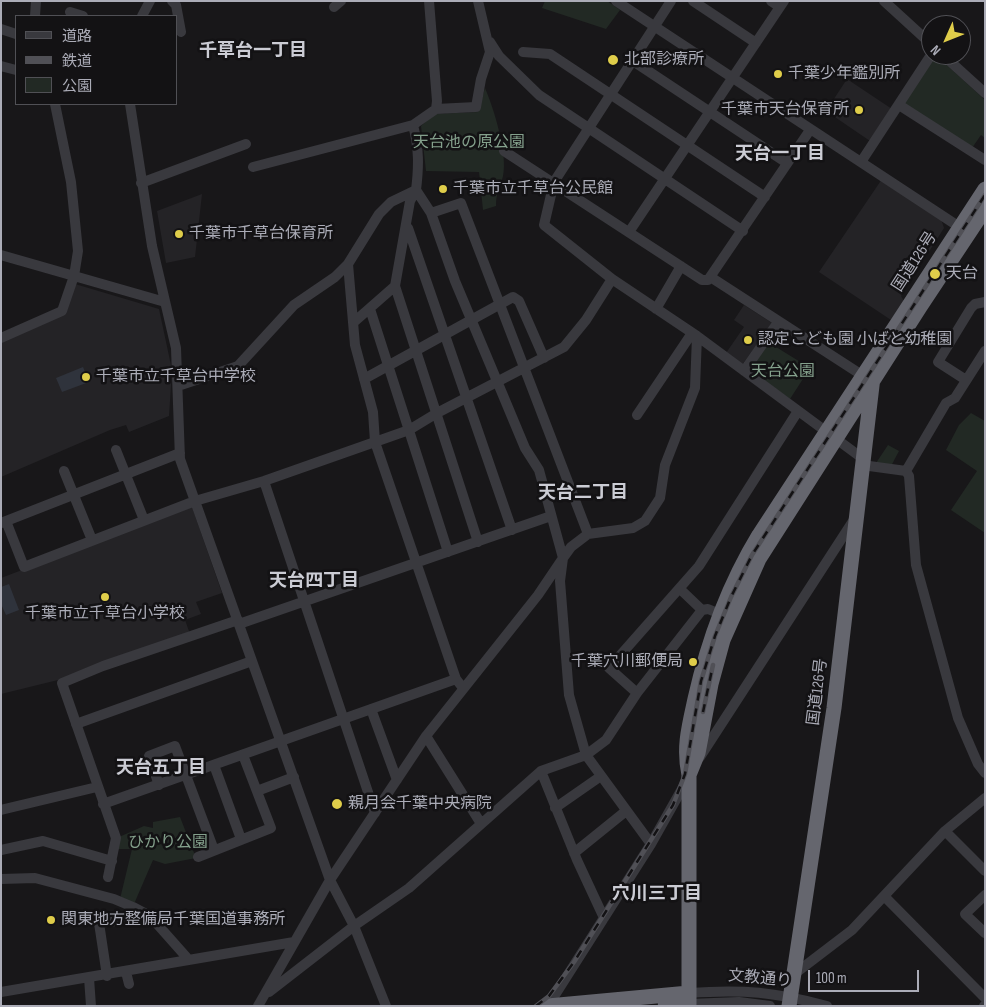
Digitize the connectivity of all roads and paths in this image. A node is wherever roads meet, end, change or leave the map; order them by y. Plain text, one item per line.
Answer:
1 (36, 1) edge
2 (172, 1) edge
3 (429, 1) edge
4 (478, 1) edge
5 (616, 1) edge
6 (671, 1) edge
7 (693, 1) edge
8 (771, 1) edge
9 (884, 1) edge
10 (146, 2) edge
11 (782, 4) edge
12 (70, 12) dead end
13 (36, 15) edge
14 (80, 15) edge
15 (142, 15) edge
16 (178, 15) edge
17 (178, 16) edge
18 (654, 27) junction
19 (1, 29) edge
20 (181, 32) dead end
21 (15, 34) edge
22 (921, 35) edge
23 (490, 42) junction
24 (756, 43) junction
25 (523, 52) dead end
26 (633, 61) junction
27 (925, 65) edge
28 (954, 65) edge
29 (1, 66) edge
30 (15, 70) edge
31 (732, 78) junction
32 (985, 93) edge
33 (612, 94) junction
34 (55, 105) edge
35 (130, 105) edge
36 (899, 105) junction
37 (436, 109) junction
38 (710, 112) junction
39 (412, 125) junction
40 (589, 129) junction
41 (810, 130) junction
42 (246, 144) dead end
43 (688, 145) junction
44 (504, 151) dead end
45 (985, 160) edge
46 (861, 162) junction
47 (787, 163) junction
48 (253, 167) dead end
49 (665, 179) junction
50 (554, 182) junction
51 (141, 183) junction
52 (416, 190) junction
53 (985, 190) edge
54 (765, 196) junction
55 (985, 209) edge
56 (431, 212) junction
57 (407, 226) junction
58 (964, 230) junction
59 (743, 231) junction
60 (630, 232) junction
61 (1, 255) edge
62 (348, 264) junction
63 (681, 266) junction
64 (74, 276) junction
65 (712, 278) junction
66 (612, 280) junction
67 (395, 286) junction
68 (165, 302) junction
69 (985, 302) edge
70 (499, 304) junction
71 (370, 309) junction
72 (656, 309) junction
73 (472, 319) junction
74 (354, 322) junction
75 (778, 322) junction
76 (445, 334) junction
77 (694, 334) junction
78 (1, 338) edge
79 (417, 350) junction
80 (985, 351) edge
81 (544, 358) junction
82 (389, 365) junction
83 (525, 368) junction
84 (744, 370) junction
85 (364, 379) junction
86 (867, 379) junction
87 (966, 380) junction
88 (497, 381) junction
89 (178, 386) junction
90 (465, 398) junction
91 (798, 411) junction
92 (437, 412) junction
93 (637, 415) dead end
94 (409, 430) junction
95 (831, 435) junction
96 (375, 442) junction
97 (116, 450) dead end
98 (180, 453) junction
99 (862, 462) junction
100 (64, 471) dead end
101 (906, 471) junction
102 (125, 474) junction
103 (264, 481) junction
104 (73, 494) junction
105 (195, 501) junction
106 (857, 515) junction
107 (551, 516) junction
108 (144, 520) junction
109 (4, 522) edge
110 (512, 530) junction
111 (588, 534) junction
112 (92, 540) junction
113 (478, 542) junction
114 (448, 552) junction
115 (563, 558) junction
116 (416, 563) junction
117 (680, 589) junction
118 (304, 602) junction
119 (702, 610) junction
120 (720, 614) junction
121 (239, 622) junction
122 (252, 661) junction
123 (456, 679) junction
124 (463, 688) junction
125 (637, 693) junction
126 (372, 709) junction
127 (343, 719) junction
128 (76, 724) junction
129 (426, 736) junction
130 (281, 741) junction
131 (243, 754) junction
132 (586, 755) junction
133 (214, 765) junction
134 (541, 770) junction
135 (985, 773) edge
136 (186, 775) junction
137 (689, 775) junction
138 (601, 776) junction
139 (294, 777) junction
140 (397, 780) junction
141 (159, 785) junction
142 (97, 787) junction
143 (257, 791) junction
144 (985, 798) edge
145 (103, 804) junction
146 (555, 808) junction
147 (1, 810) edge
148 (626, 811) junction
149 (375, 813) junction
150 (480, 822) junction
151 (945, 831) junction
152 (241, 839) junction
153 (651, 844) junction
154 (1, 850) edge
155 (214, 850) junction
156 (574, 853) junction
157 (198, 856) dead end
158 (112, 861) junction
159 (985, 872) edge
160 (108, 877) dead end
161 (1, 879) edge
162 (330, 880) junction
163 (985, 895) edge
164 (884, 896) junction
165 (133, 907) junction
166 (604, 918) junction
167 (354, 926) junction
168 (985, 933) edge
169 (294, 942) junction
170 (189, 960) junction
171 (126, 972) junction
172 (793, 975) junction
173 (107, 976) junction
174 (89, 978) junction
175 (129, 984) dead end
176 (1, 992) edge
177 (265, 996) junction
178 (985, 998) edge
179 (689, 999) junction
180 (790, 1001) edge
181 (91, 1006) edge
182 (258, 1006) edge
183 (386, 1006) edge
184 (548, 1006) edge
185 (665, 1006) edge
186 (770, 1006) edge
187 (827, 1006) edge

1 - 13 street
2 - 16 street
3 - 37 street
4 - 23 street
5 - 18 street
6 - 18 street
7 - 24 street
8 - 11 street
9 - 22 street
10 - 15 street
11 - 24 street
12 - 14 street
17 - 20 street
18 - 26 street
18 - 31 street
19 - 21 street
23 - 37 street
23 - 40 street
24 - 31 street
25 - 33 street
26 - 33 street
26 - 38 street
27 - 36 street
28 - 32 street
29 - 30 street
31 - 38 street
31 - 41 street
33 - 40 street
33 - 43 street
34 - 64 street
35 - 51 street
36 - 45 street
36 - 46 street
37 - 39 street
38 - 43 street
38 - 47 street
39 - 48 street
39 - 52 street
40 - 49 street
40 - 50 street
41 - 46 street
41 - 47 street
42 - 51 street
43 - 49 street
43 - 54 street
44 - 50 street
46 - 58 street
47 - 54 street
49 - 59 street
49 - 60 street
50 - 60 street
50 - 66 street
51 - 68 street
52 - 56 street
52 - 57 street
52 - 62 street
53 - 58 highway, 国道126号
54 - 59 street
55 - 58 highway, 国道126号
56 - 70 street
56 - 73 street
57 - 67 street
57 - 76 street
58 - 86 highway, 国道126号
58 - 86 highway, 国道126号
59 - 65 street
60 - 63 street
61 - 64 street
62 - 74 street
62 - 89 street
63 - 65 street
63 - 72 street
64 - 68 street
64 - 78 street
65 - 75 street
66 - 72 street
66 - 81 street
67 - 71 street
67 - 79 street
68 - 89 street
69 - 87 street
70 - 73 street
70 - 81 street
70 - 83 street
71 - 74 street
71 - 82 street
72 - 77 street
73 - 76 street
73 - 88 street
74 - 85 street
75 - 84 street
75 - 86 street
76 - 79 street
76 - 90 street
77 - 84 street
77 - 93 street
77 - 111 street
79 - 82 street
79 - 92 street
80 - 87 street
81 - 83 street
82 - 85 street
82 - 94 street
83 - 88 street
83 - 111 street
84 - 91 street
85 - 96 street
86 - 95 highway, 国道126号
86 - 99 highway, 国道126号
87 - 101 street
88 - 90 street
88 - 107 street
89 - 98 street
90 - 92 street
90 - 110 street
91 - 95 street
91 - 117 street
92 - 94 street
92 - 113 street
94 - 96 street
94 - 114 street
95 - 99 street
95 - 120 highway, 国道126号
95 - 137 highway, 国道126号
96 - 103 street
96 - 116 street
97 - 102 street
98 - 102 street
98 - 105 street
99 - 101 street
99 - 106 highway, 国道126号
100 - 104 street
101 - 135 street
102 - 104 street
102 - 108 street
103 - 105 street
103 - 118 street
104 - 109 street
104 - 112 street
105 - 108 street
105 - 121 street
106 - 137 street
106 - 172 highway, 国道126号
107 - 110 street
107 - 115 street
108 - 112 street
109 - 112 street
110 - 113 street
111 - 115 street
113 - 114 street
114 - 116 street
115 - 124 street
115 - 132 street
116 - 118 street
116 - 123 street
117 - 119 street
117 - 125 street
118 - 121 street
118 - 127 street
119 - 120 street
119 - 125 street
120 - 137 highway, 国道126号
121 - 122 street
121 - 128 street
122 - 128 street
122 - 130 street
123 - 124 street
123 - 126 street
124 - 129 street
125 - 132 street
126 - 127 street
126 - 140 street
127 - 130 street
127 - 149 street
128 - 142 street
129 - 140 street
129 - 150 street
130 - 131 street
130 - 139 street
131 - 133 street
131 - 143 street
132 - 134 street
132 - 138 street
133 - 136 street
133 - 152 street
134 - 146 street
134 - 150 street
136 - 141 street
136 - 141 street
136 - 155 street
137 - 153 street
137 - 179 highway, 国道126号
138 - 146 street
138 - 148 street
139 - 143 street
139 - 162 street
140 - 149 street
141 - 145 street
142 - 145 street
142 - 147 street
143 - 152 street
144 - 151 street
145 - 158 street
146 - 156 street
148 - 153 street
148 - 156 street
149 - 162 street
150 - 167 street
151 - 159 street
151 - 164 street
152 - 155 street
153 - 166 street
154 - 158 street
155 - 157 street
156 - 166 street
158 - 160 street
161 - 165 street
162 - 167 street
162 - 169 street
163 - 168 street
164 - 172 street
164 - 178 street
165 - 170 street
165 - 173 street
166 - 184 street
167 - 177 street
167 - 183 street
169 - 170 street
169 - 177 street
170 - 171 street
171 - 173 street
171 - 175 street
172 - 180 highway, 国道126号
173 - 174 street
174 - 176 street
174 - 181 street
177 - 182 street
179 - 180 street, 文教通り
179 - 184 highway
179 - 185 highway
179 - 186 street, 文教通り
180 - 187 street, 文教通り

